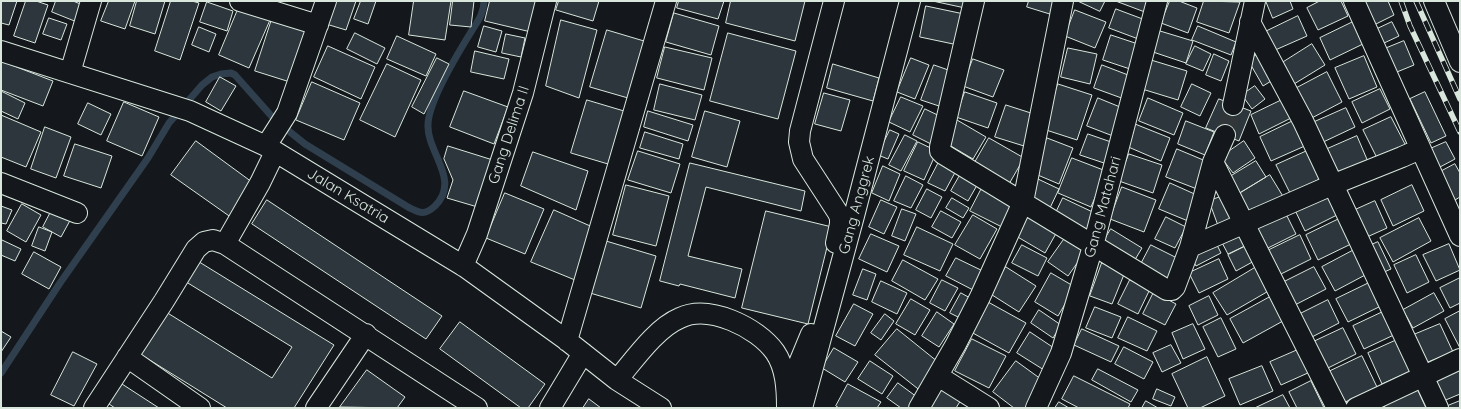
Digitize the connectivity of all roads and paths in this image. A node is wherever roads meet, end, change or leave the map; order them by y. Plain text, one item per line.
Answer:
1 (91, 1) edge
2 (240, 1) edge
3 (326, 1) edge
4 (546, 1) edge
5 (666, 1) edge
6 (834, 1) edge
7 (910, 1) edge
8 (974, 1) edge
9 (1063, 1) edge
10 (1157, 1) edge
11 (1255, 1) edge
12 (1354, 1) edge
13 (1434, 1) edge
14 (1250, 22) junction
15 (318, 25) junction
16 (1, 51) edge
17 (1460, 62) edge
18 (70, 73) junction
19 (1233, 104) tunnel mouth
20 (1225, 135) tunnel mouth
21 (270, 149) junction
22 (1420, 149) junction
23 (1213, 162) junction
24 (1, 183) edge
25 (1332, 184) junction
26 (1023, 202) junction
27 (77, 212) dead end
28 (1244, 223) junction
29 (1460, 236) edge
30 (225, 244) junction
31 (1093, 246) junction
32 (1190, 247) junction
33 (463, 266) junction
34 (366, 334) junction
35 (567, 341) junction
36 (583, 353) junction
37 (128, 358) junction
38 (1460, 359) edge
39 (938, 376) junction
40 (1424, 376) junction
41 (617, 380) junction
42 (787, 400) edge
43 (94, 408) edge
44 (200, 408) edge
45 (316, 408) edge
46 (477, 408) edge
47 (550, 408) edge
48 (661, 408) edge
49 (802, 408) edge
50 (919, 408) edge
51 (989, 408) edge
52 (1036, 408) edge
53 (1337, 408) edge
54 (1356, 408) edge
55 (1438, 408) edge

1 - 18 street
2 - 15 street
3 - 15 street
4 - 33 street, Gang Delima II
5 - 35 street
6 - 42 street
7 - 49 street, Gang Anggrek
8 - 26 street
9 - 26 street
10 - 31 street, Gang Matahari
11 - 14 street
12 - 22 street
13 - 17 street
14 - 19 street
14 - 25 street
15 - 21 street
16 - 18 street, Jalan Ksatria
18 - 21 street, Jalan Ksatria
20 - 23 street
21 - 30 street
21 - 33 street, Jalan Ksatria
22 - 25 street
22 - 29 street
23 - 28 street
23 - 32 street
24 - 27 street
25 - 28 street
25 - 40 street
26 - 31 street
26 - 39 street
28 - 32 street
28 - 53 street
30 - 34 street
30 - 37 street
31 - 32 street
31 - 52 street, Gang Matahari
33 - 35 street, Jalan Ksatria
34 - 45 street
34 - 46 street
35 - 36 street, Jalan Ksatria
36 - 41 street, Jalan Ksatria
36 - 47 street
37 - 43 street
37 - 44 street
38 - 40 street
39 - 50 street
39 - 51 street
40 - 54 street
40 - 55 street
41 - 42 street
41 - 48 street, Jalan Ksatria

